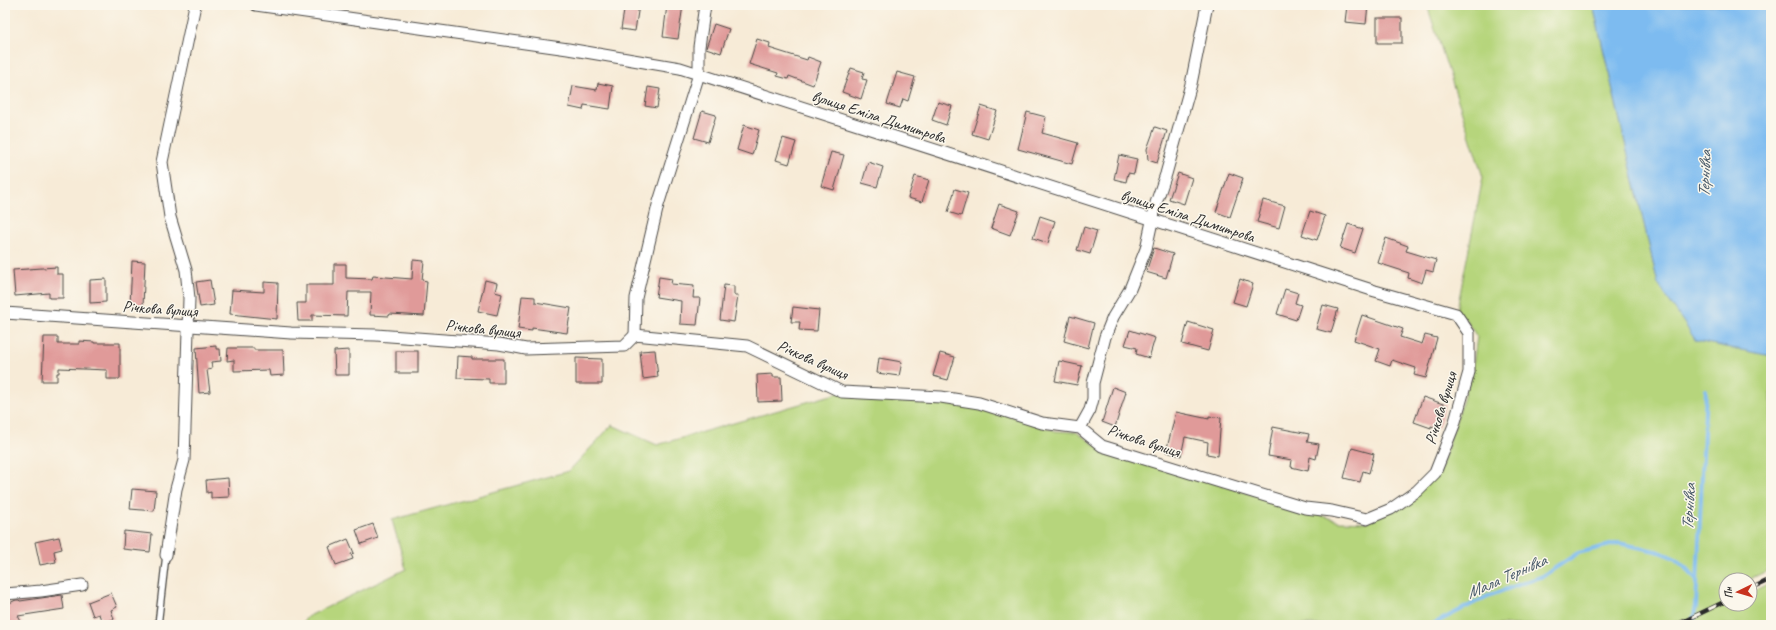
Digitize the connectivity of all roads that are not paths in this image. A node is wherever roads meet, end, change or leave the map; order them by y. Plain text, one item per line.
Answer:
1 (195, 5) edge
2 (256, 5) edge
3 (705, 5) edge
4 (1207, 5) edge
5 (699, 74) junction
6 (1152, 220) junction
7 (5, 313) edge
8 (187, 326) junction
9 (1469, 333) joint
10 (635, 335) junction
11 (1080, 428) junction
12 (166, 555) joint
13 (82, 585) dead end
14 (5, 594) edge
15 (158, 625) edge

1 - 8 street
2 - 5 street, вулиця Еміла Димитрова
3 - 5 street
4 - 6 street
5 - 6 street, вулиця Еміла Димитрова
5 - 10 street
6 - 9 street, вулиця Еміла Димитрова
6 - 11 street
7 - 8 street, Річкова вулиця
8 - 10 street, Річкова вулиця
8 - 12 street
9 - 11 street, Річкова вулиця
10 - 11 street, Річкова вулиця
12 - 15 lane
13 - 14 street

